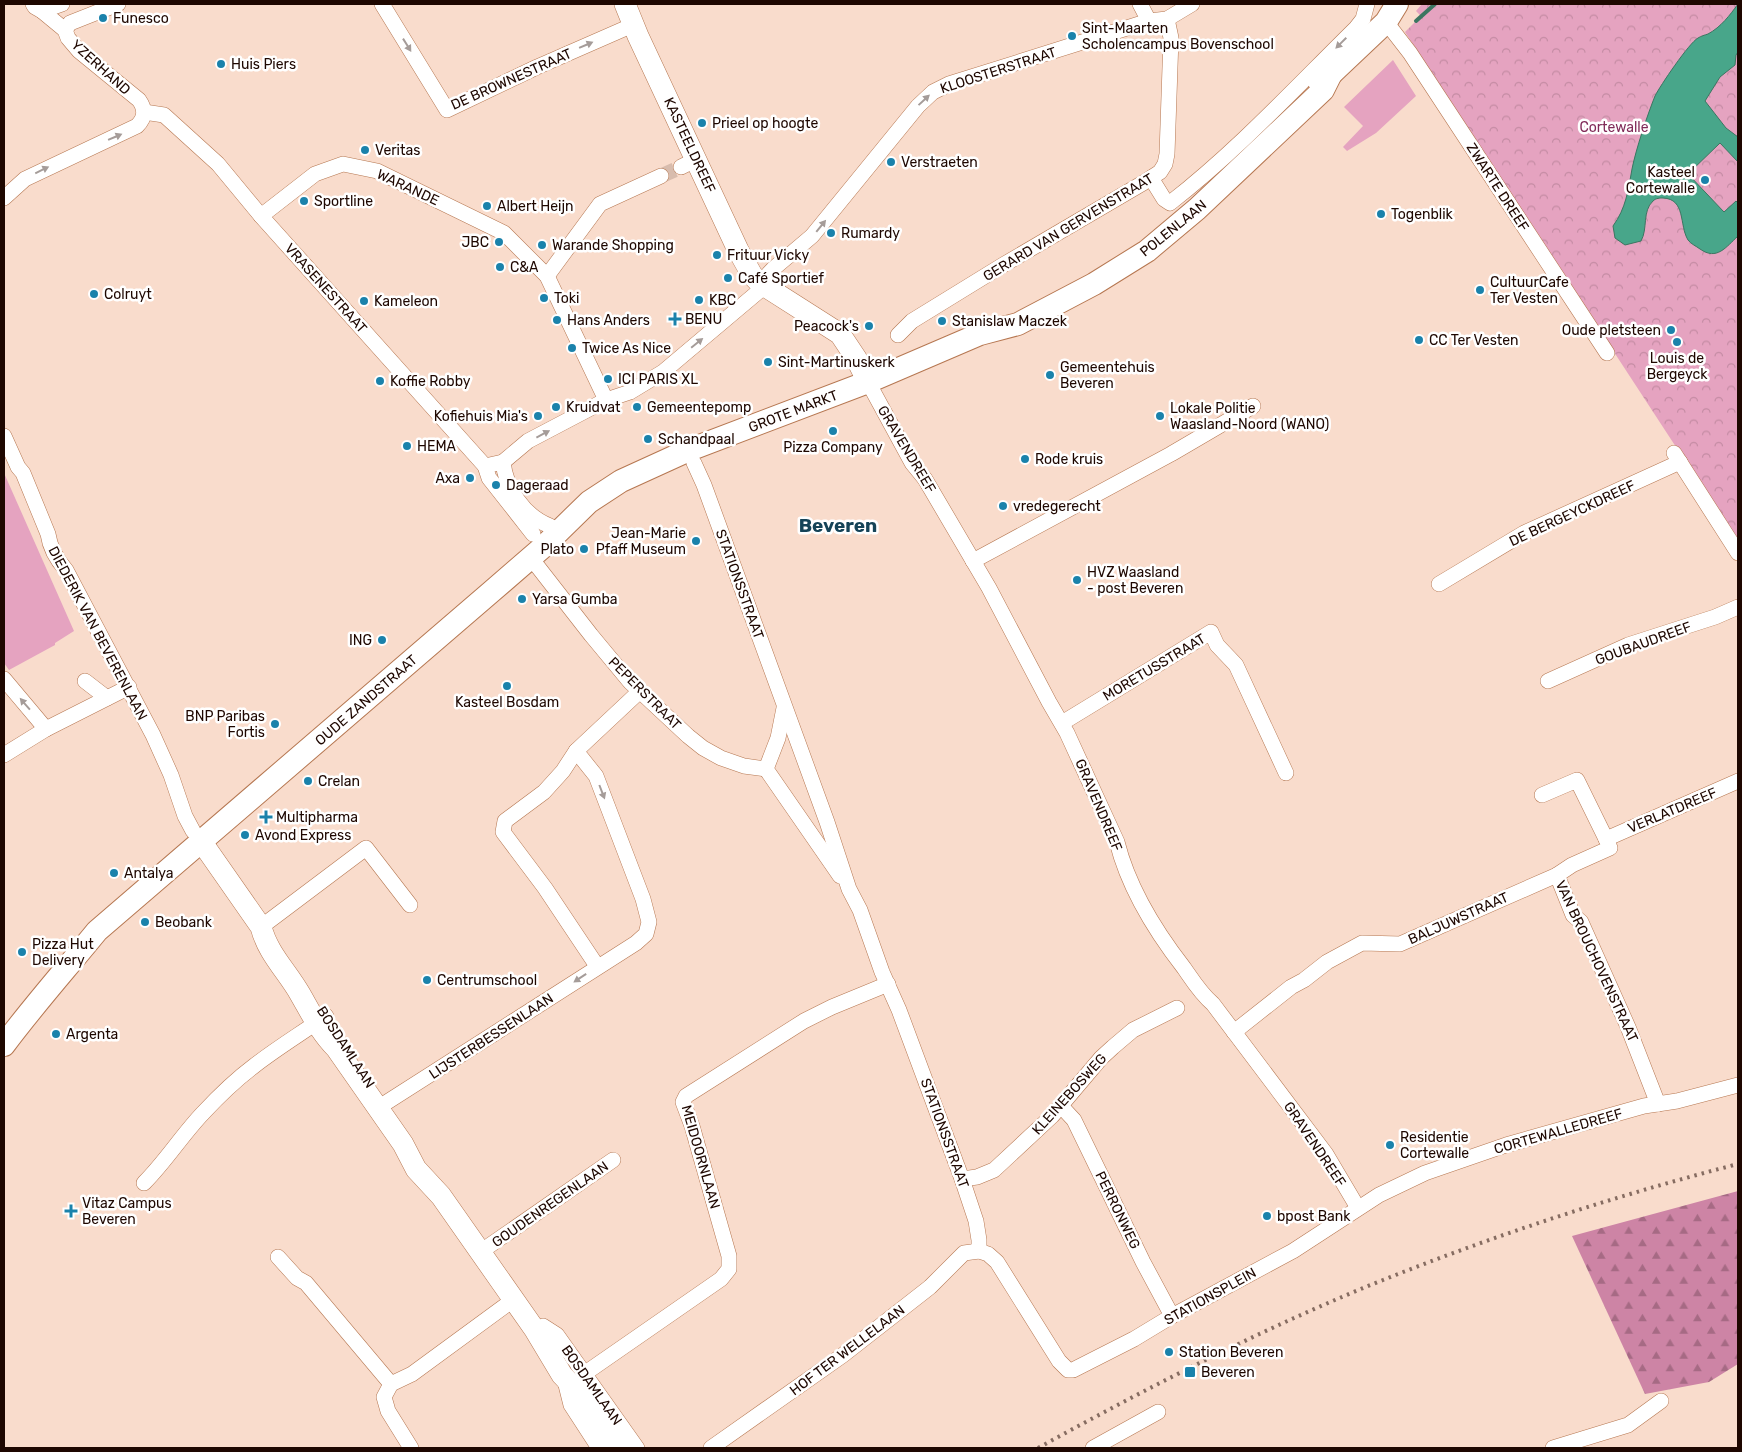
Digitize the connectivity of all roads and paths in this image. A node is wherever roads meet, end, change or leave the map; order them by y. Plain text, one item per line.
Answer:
1 (62, 4) edge
2 (118, 4) edge
3 (382, 4) edge
4 (625, 4) edge
5 (1140, 4) edge
6 (1192, 4) edge
7 (1367, 4) edge
8 (38, 8) edge
9 (89, 8) edge
10 (1401, 10) edge
11 (1167, 19) junction
12 (1149, 21) junction
13 (633, 26) junction
14 (65, 30) junction
15 (144, 112) junction
16 (661, 176) tunnel mouth
17 (1151, 178) junction
18 (7, 195) edge
19 (262, 216) junction
20 (546, 276) junction
21 (763, 285) junction
22 (898, 335) dead end
23 (1607, 353) dead end
24 (868, 382) junction
25 (606, 400) junction
26 (1253, 406) dead end
27 (4, 436) edge
28 (503, 462) junction
29 (694, 463) dead end
30 (485, 466) junction
31 (536, 543) junction
32 (1738, 553) edge
33 (973, 561) junction
34 (1439, 584) dead end
35 (1738, 606) edge
36 (4, 679) edge
37 (85, 681) dead end
38 (1548, 681) dead end
39 (129, 687) junction
40 (640, 691) junction
41 (107, 698) junction
42 (784, 707) junction
43 (1062, 723) junction
44 (46, 728) junction
45 (576, 752) junction
46 (4, 755) edge
47 (766, 770) junction
48 (1286, 773) dead end
49 (1738, 781) edge
50 (1542, 795) dead end
51 (837, 834) junction
52 (197, 836) junction
53 (1606, 839) junction
54 (817, 843) junction
55 (1557, 874) junction
56 (850, 889) junction
57 (410, 905) dead end
58 (261, 927) junction
59 (597, 966) junction
60 (888, 984) junction
61 (1177, 1008) dead end
62 (321, 1019) junction
63 (1234, 1032) junction
64 (4, 1045) edge
65 (1738, 1086) edge
66 (384, 1104) junction
67 (1658, 1104) junction
68 (1062, 1106) junction
69 (614, 1160) dead end
70 (427, 1172) junction
71 (962, 1179) junction
72 (144, 1183) dead end
73 (1358, 1208) junction
74 (486, 1248) junction
75 (979, 1251) junction
76 (278, 1257) dead end
77 (513, 1300) junction
78 (1172, 1316) junction
79 (543, 1326) junction
80 (584, 1374) junction
81 (562, 1375) junction
82 (391, 1384) junction
83 (581, 1395) junction
84 (1661, 1401) dead end
85 (1158, 1412) dead end
86 (1120, 1442) edge
87 (410, 1448) edge
88 (599, 1448) edge
89 (618, 1448) edge
90 (637, 1448) edge
91 (711, 1448) edge
92 (1093, 1448) edge
93 (1553, 1448) edge

1 - 8 street
2 - 9 street
3 -> 13 street, DE BROWNESTRAAT
4 - 13 street, KASTEELDREEF
5 - 12 street
6 - 11 street, KLOOSTERSTRAAT
7 -> 17 street, POLENLAAN
8 - 14 street, YZERHAND
9 - 14 street
10 - 23 street, ZWARTE DREEF
10 - 24 main road, POLENLAAN
11 - 12 street, KLOOSTERSTRAAT
11 - 17 street, GERARD VAN GERVENSTRAAT
21 -> 12 street, KLOOSTERSTRAAT
13 - 21 street, KASTEELDREEF
14 - 15 street, YZERHAND
18 -> 15 street
15 - 19 street, VRASENESTRAAT
16 - 20 street
17 - 22 street, GERARD VAN GERVENSTRAAT
19 - 20 street, WARANDE
19 - 30 street, VRASENESTRAAT
20 - 25 street, WARANDE
21 - 24 street
25 -> 21 street
24 - 31 main road, GROTE MARKT
24 - 33 street, GRAVENDREEF
28 -> 25 street
26 - 33 street
27 - 39 street, DIEDERIK VAN BEVERENLAAN
28 - 30 street
28 - 31 street
29 - 42 street, STATIONSSTRAAT
30 - 31 street
31 - 40 street, PEPERSTRAAT
31 - 52 main road, OUDE ZANDSTRAAT
32 - 34 street, DE BERGEYCKDREEF
33 - 43 street, GRAVENDREEF
35 - 38 street, GOUBAUDREEF
44 -> 36 street
37 - 41 street
39 - 41 street
39 - 52 street, DIEDERIK VAN BEVERENLAAN
40 - 45 street
40 - 47 street, PEPERSTRAAT
41 - 44 street
42 - 47 street
42 - 51 street, STATIONSSTRAAT
43 - 48 street, MORETUSSTRAAT
43 - 63 street, GRAVENDREEF
44 - 46 street
45 -> 59 street, LIJSTERBESSENLAAN
45 - 59 street
47 - 54 street, STATIONSSTRAAT
49 - 53 street, VERLATDREEF
50 - 53 street
51 - 54 street
51 - 56 street, STATIONSSTRAAT
52 - 58 street, BOSDAMLAAN
52 - 64 main road, OUDE ZANDSTRAAT
53 - 55 street
54 - 56 street, STATIONSSTRAAT
55 - 63 street, BALJUWSTRAAT
55 - 67 street, VAN BROUCHOVENSTRAAT
56 - 60 street, STATIONSSTRAAT
57 - 58 street
58 - 62 street, BOSDAMLAAN
59 -> 66 street, LIJSTERBESSENLAAN
60 - 71 street, STATIONSSTRAAT
60 - 80 street, MEIDOORNLAAN
61 - 68 street, KLEINEBOSWEG
62 - 66 street, BOSDAMLAAN
62 - 70 street, BOSDAMLAAN
62 - 72 street
63 - 73 street, GRAVENDREEF
65 - 67 street, CORTEWALLEDREEF
66 - 70 street, BOSDAMLAAN
67 - 73 street, CORTEWALLEDREEF
68 - 71 street, KLEINEBOSWEG
68 - 78 street, PERRONWEG
69 - 74 street, GOUDENREGENLAAN
70 - 74 street, BOSDAMLAAN
70 - 77 street, BOSDAMLAAN
71 - 75 street, STATIONSSTRAAT
73 - 78 street, STATIONSPLEIN
74 - 79 street, BOSDAMLAAN
75 - 78 street, STATIONSPLEIN
75 - 91 street, HOF TER WELLELAAN
76 - 82 street
77 - 81 street, BOSDAMLAAN
77 - 82 street
79 - 80 street, BOSDAMLAAN
79 - 83 street, BOSDAMLAAN
80 - 90 street, BOSDAMLAAN
81 - 83 street, BOSDAMLAAN
81 - 88 street, BOSDAMLAAN
82 - 87 street
83 - 89 street, BOSDAMLAAN
84 - 93 street
85 - 86 street
86 - 92 street

